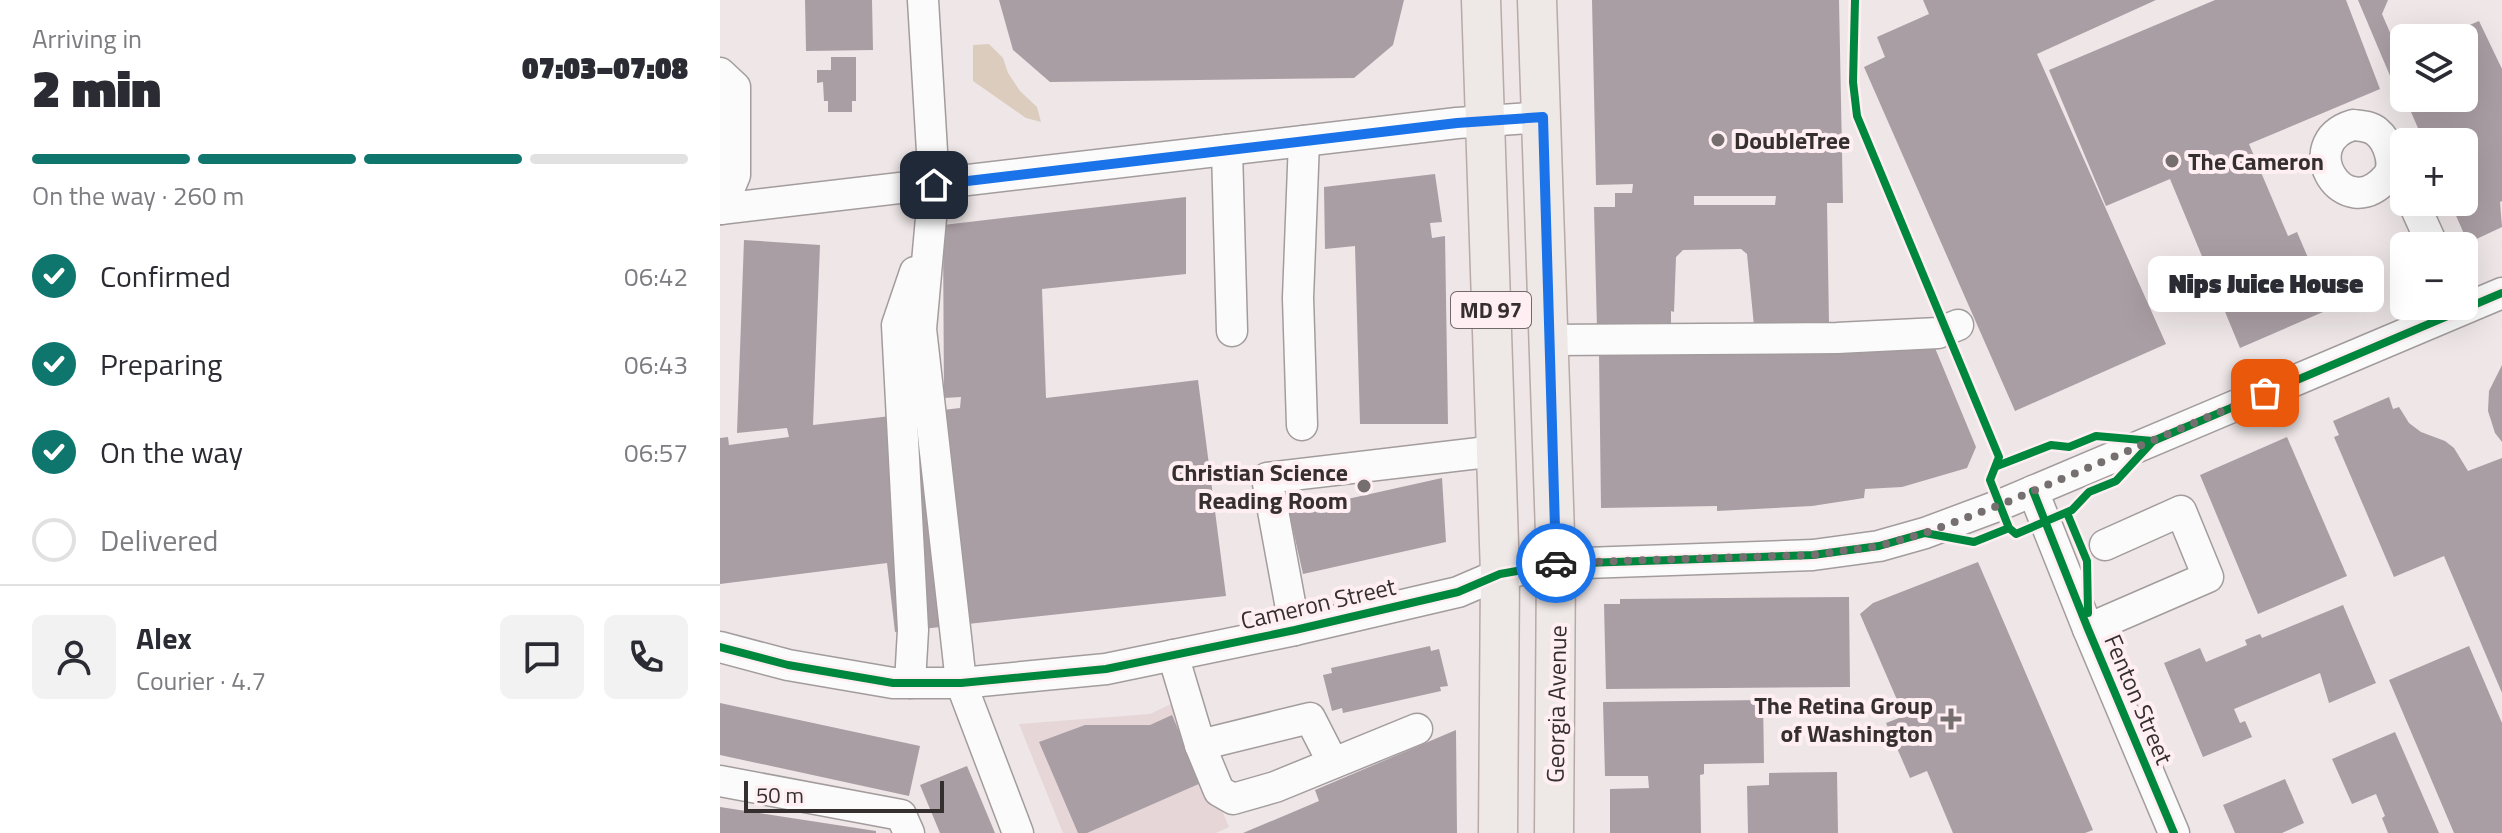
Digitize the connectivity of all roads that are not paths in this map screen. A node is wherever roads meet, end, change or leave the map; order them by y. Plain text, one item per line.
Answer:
1 (923, 0) edge
2 (1481, 0) edge
3 (1537, 0) edge
4 (720, 73) edge
5 (1543, 117) junction
6 (1485, 122) junction
7 (1304, 141) junction
8 (1227, 150) junction
9 (2397, 179) edge
10 (934, 185) junction
11 (720, 209) edge
12 (930, 227) junction
13 (2502, 293) edge
14 (2478, 302) edge
15 (2433, 320) edge
16 (1958, 325) dead end
17 (1232, 331) dead end
18 (1549, 340) junction
19 (1302, 425) dead end
20 (1496, 451) junction
21 (2033, 491) junction
22 (2105, 545) dead end
23 (1556, 564) junction
24 (1500, 574) junction
25 (2088, 629) junction
26 (1295, 630) junction
27 (720, 647) edge
28 (1173, 655) junction
29 (910, 683) junction
30 (961, 683) junction
31 (1417, 729) dead end
32 (1200, 745) junction
33 (1499, 761) junction
34 (1333, 763) junction
35 (720, 781) edge
36 (909, 833) edge
37 (1018, 833) edge
38 (1498, 833) edge
39 (1520, 833) edge
40 (1554, 833) edge
41 (2174, 833) edge

1 - 10 street
2 - 6 main road, MD 97
3 - 5 main road, Georgia Avenue / MD 97
4 - 11 street
5 - 6 street
5 - 18 main road, Georgia Avenue / MD 97
6 - 7 street
6 - 20 main road, MD 97
7 - 8 street
7 - 19 street
8 - 10 street
8 - 17 street
9 - 9 street
10 - 11 street
10 - 12 street
12 - 29 street
12 - 30 street
13 - 14 street, Cameron Street
15 - 21 street, Cameron Street
16 - 18 street
18 - 23 main road, Georgia Avenue / MD 97
20 - 24 main road, MD 97
20 - 26 street
21 - 23 street, Cameron Street
21 - 25 street, Fenton Street
22 - 25 street
23 - 24 street, Cameron Street
23 - 40 main road, Georgia Avenue / MD 97
24 - 26 street, Cameron Street
24 - 33 main road, MD 97
25 - 41 street, Fenton Street
26 - 28 street, Cameron Street
27 - 29 street, Cameron Street
28 - 30 street, Cameron Street
28 - 32 street
29 - 30 street, Cameron Street
30 - 37 street
31 - 34 street
32 - 34 street
32 - 34 street
33 - 38 main road, MD 97
33 - 39 main road, MD 97
35 - 36 street

